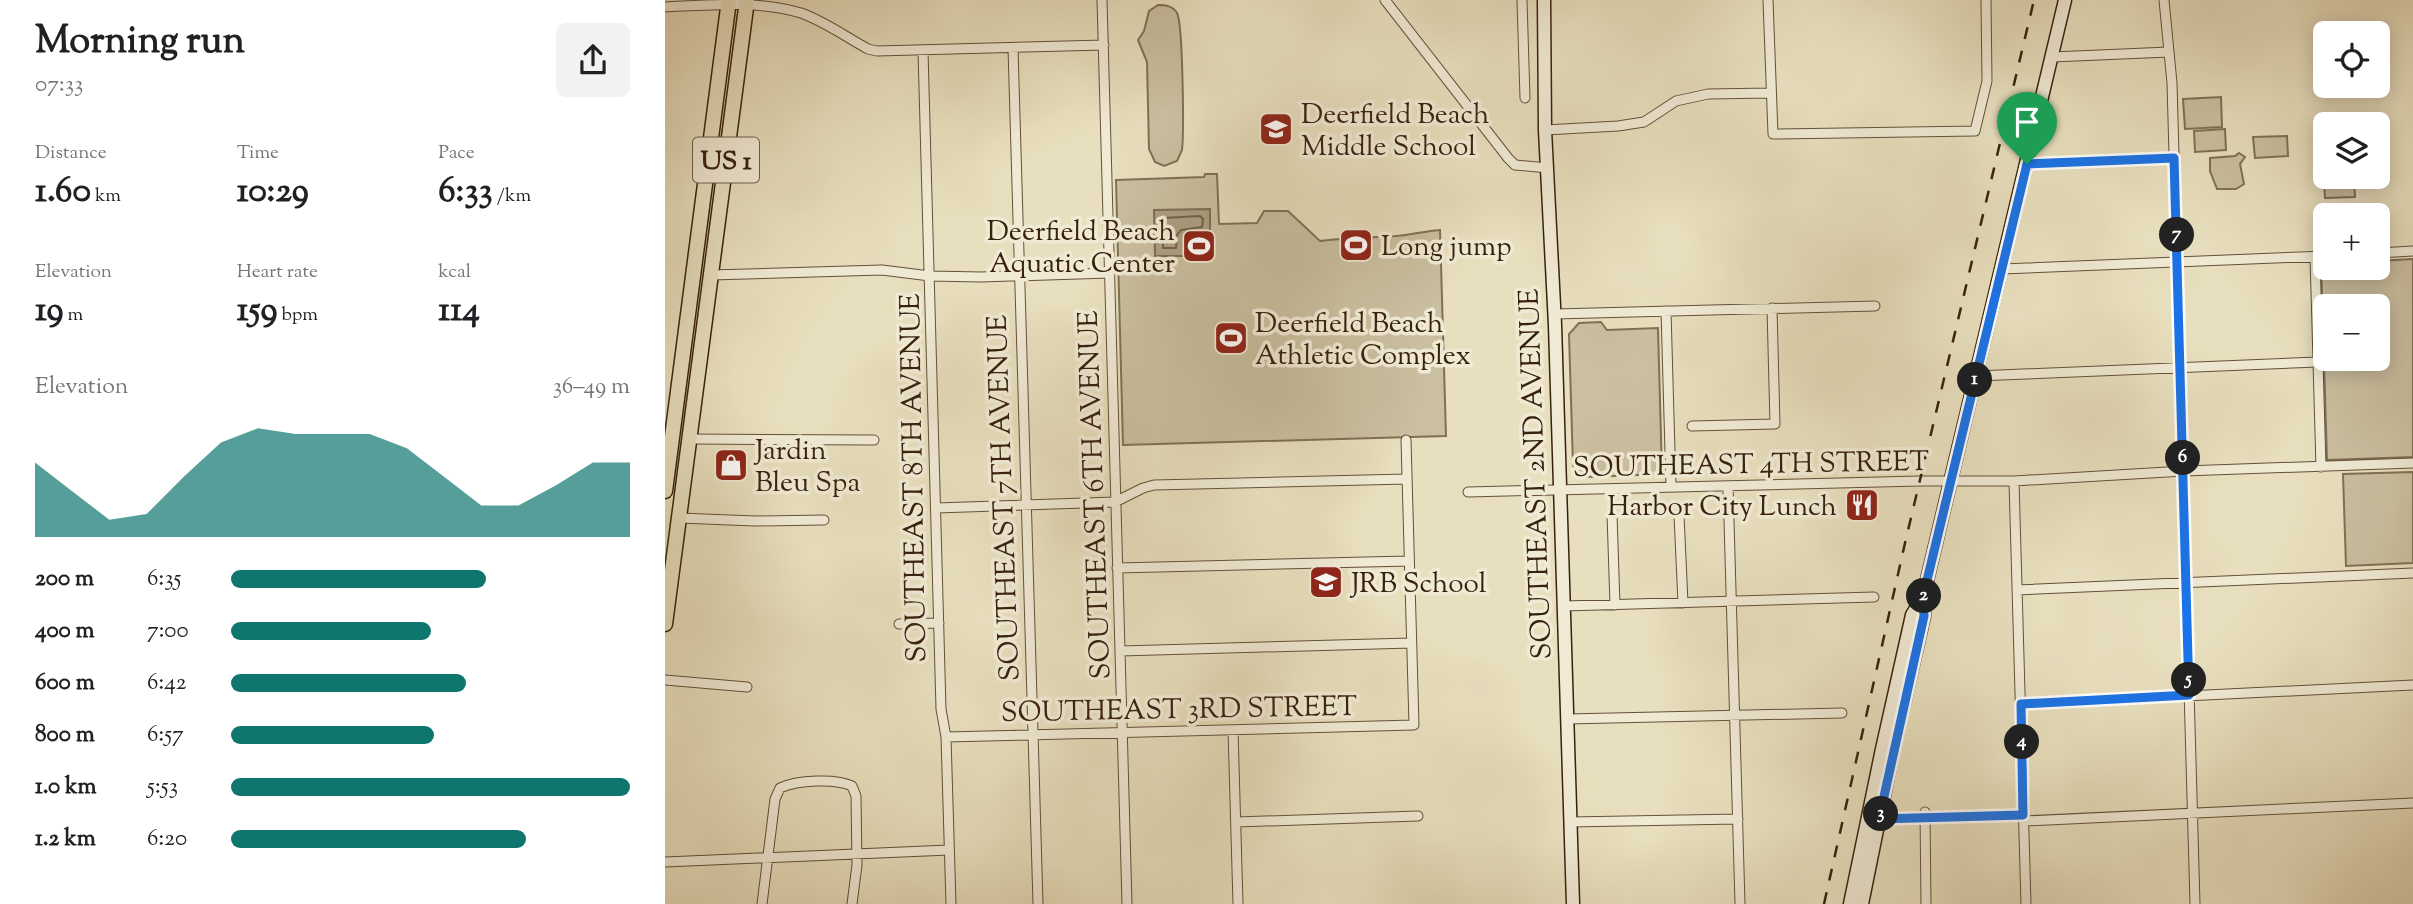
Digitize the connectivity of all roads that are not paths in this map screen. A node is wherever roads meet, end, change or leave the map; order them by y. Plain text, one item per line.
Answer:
1 (1102, 0) edge
2 (1385, 0) edge
3 (1522, 0) edge
4 (1544, 0) edge
5 (1768, 0) edge
6 (1986, 0) edge
7 (2066, 0) edge
8 (2164, 0) edge
9 (729, 2) edge
10 (747, 2) edge
11 (665, 7) edge
12 (1104, 45) junction
13 (1013, 48) junction
14 (923, 51) junction
15 (2169, 52) junction
16 (2052, 57) junction
17 (1546, 78) junction
18 (1524, 79) junction
19 (1770, 93) junction
20 (1525, 98) dead end
21 (1545, 130) junction
22 (2174, 158) junction
23 (2027, 164) junction
24 (1548, 168) junction
25 (698, 240) junction
26 (2413, 251) edge
27 (2390, 252) edge
28 (2313, 256) edge
29 (2178, 262) junction
30 (2002, 269) junction
31 (1110, 273) junction
32 (711, 275) junction
33 (930, 276) junction
34 (1019, 276) junction
35 (691, 290) junction
36 (1875, 306) dead end
37 (1772, 309) junction
38 (1666, 312) junction
39 (1554, 314) junction
40 (705, 321) junction
41 (2313, 362) edge
42 (2181, 367) junction
43 (2318, 371) edge
44 (1976, 376) junction
45 (1692, 426) dead end
46 (690, 439) junction
47 (874, 440) dead end
48 (1406, 440) dead end
49 (671, 442) junction
50 (2413, 463) edge
51 (2321, 467) junction
52 (685, 469) junction
53 (2183, 471) junction
54 (666, 473) edge
55 (1407, 479) junction
56 (1951, 481) junction
57 (2014, 481) junction
58 (1728, 486) junction
59 (1671, 487) junction
60 (1560, 490) junction
61 (665, 491) edge
62 (1468, 492) dead end
63 (1115, 502) junction
64 (1025, 505) junction
65 (936, 508) junction
66 (680, 512) junction
67 (1612, 514) dead end
68 (1679, 515) dead end
69 (824, 520) dead end
70 (1409, 561) junction
71 (1117, 569) junction
72 (2413, 573) edge
73 (2186, 582) junction
74 (2017, 590) junction
75 (1874, 597) dead end
76 (1731, 602) junction
77 (1683, 603) junction
78 (1615, 605) junction
79 (1563, 606) junction
80 (939, 623) junction
81 (665, 624) edge
82 (899, 624) dead end
83 (1411, 643) junction
84 (1120, 651) junction
85 (665, 680) edge
86 (2413, 685) edge
87 (747, 687) dead end
88 (2189, 695) junction
89 (2021, 704) junction
90 (1842, 712) dead end
91 (1734, 715) junction
92 (1567, 719) junction
93 (1233, 730) junction
94 (1122, 732) junction
95 (1033, 735) junction
96 (946, 737) junction
97 (2413, 803) edge
98 (2194, 814) junction
99 (1925, 815) junction
100 (1418, 816) dead end
101 (1873, 818) junction
102 (2024, 818) junction
103 (1738, 819) junction
104 (1236, 822) junction
105 (1570, 822) junction
106 (949, 850) junction
107 (857, 852) junction
108 (768, 857) junction
109 (665, 862) edge
110 (762, 904) edge
111 (852, 904) edge
112 (951, 904) edge
113 (1038, 904) edge
114 (1127, 904) edge
115 (1238, 904) edge
116 (1573, 904) edge
117 (1740, 904) edge
118 (1850, 904) edge
119 (1862, 904) edge
120 (1926, 904) edge
121 (2026, 904) edge
122 (2195, 904) edge

1 - 12 street, SOUTHEAST 6TH AVENUE
2 - 24 street
3 - 18 street
4 - 17 main road, SOUTHEAST 2ND AVENUE
5 - 19 street
6 - 19 street
7 - 16 main road
8 - 15 street
9 - 10 street
9 - 11 street
9 - 25 main road, US 1
10 - 14 street
10 - 32 main road, US 1
12 - 13 street
12 - 31 street, SOUTHEAST 6TH AVENUE
13 - 14 street
13 - 34 street, SOUTHEAST 7TH AVENUE
14 - 33 street, SOUTHEAST 8TH AVENUE
15 - 16 street
15 - 22 street
16 - 23 main road
17 - 18 street
17 - 21 main road, SOUTHEAST 2ND AVENUE
18 - 20 street
19 - 21 street
21 - 24 main road, SOUTHEAST 2ND AVENUE
22 - 23 street
22 - 29 street
23 - 30 main road
24 - 39 main road, SOUTHEAST 2ND AVENUE
25 - 32 main road
25 - 35 main road, US 1
26 - 27 street
28 - 29 street
29 - 30 street
29 - 42 street
30 - 44 main road
31 - 34 street
31 - 63 street, SOUTHEAST 6TH AVENUE
32 - 33 street
32 - 40 main road, US 1
33 - 34 street
33 - 65 street, SOUTHEAST 8TH AVENUE
34 - 64 street, SOUTHEAST 7TH AVENUE
35 - 40 main road
35 - 49 main road, US 1
36 - 37 street
37 - 38 street
37 - 45 street
38 - 39 street
38 - 59 street
39 - 60 main road, SOUTHEAST 2ND AVENUE
40 - 46 main road, US 1
41 - 42 street
42 - 44 street
42 - 53 street
43 - 51 street
44 - 56 main road
46 - 47 street
46 - 52 main road, US 1
48 - 55 street
49 - 52 main road
49 - 54 main road, US 1
50 - 51 street, SOUTHEAST 4TH STREET
51 - 53 street, SOUTHEAST 4TH STREET
52 - 66 main road, US 1
53 - 57 street, SOUTHEAST 4TH STREET
53 - 73 street
54 - 61 main road, US 1
54 - 66 main road
55 - 63 street
55 - 70 street
56 - 57 street, SOUTHEAST 4TH STREET
56 - 58 street, SOUTHEAST 4TH STREET
56 - 101 main road
57 - 74 street
58 - 59 street, SOUTHEAST 4TH STREET
58 - 76 street
59 - 60 street, SOUTHEAST 4TH STREET
60 - 62 street, SOUTHEAST 4TH STREET
60 - 79 main road, SOUTHEAST 2ND AVENUE
63 - 64 street
63 - 71 street, SOUTHEAST 6TH AVENUE
64 - 65 street
64 - 95 street, SOUTHEAST 7TH AVENUE
65 - 80 street, SOUTHEAST 8TH AVENUE
66 - 69 street
66 - 81 main road, US 1
67 - 78 street
68 - 77 street
70 - 71 street
70 - 83 street
71 - 84 street, SOUTHEAST 6TH AVENUE
72 - 73 street
73 - 74 street
73 - 88 street
74 - 89 street
75 - 76 street
76 - 77 street
76 - 91 street
77 - 78 street
78 - 79 street
79 - 92 main road, SOUTHEAST 2ND AVENUE
80 - 82 street
80 - 96 street, SOUTHEAST 8TH AVENUE
83 - 84 street
83 - 93 street, SOUTHEAST 3RD STREET
84 - 94 street, SOUTHEAST 6TH AVENUE
85 - 87 street
86 - 88 street
88 - 89 street
88 - 98 street
89 - 102 street
90 - 91 street
91 - 92 street
91 - 103 street
92 - 105 main road, SOUTHEAST 2ND AVENUE
93 - 94 street, SOUTHEAST 3RD STREET
93 - 104 street
94 - 95 street, SOUTHEAST 3RD STREET
94 - 114 street, SOUTHEAST 6TH AVENUE
95 - 96 street, SOUTHEAST 3RD STREET
95 - 113 street, SOUTHEAST 7TH AVENUE
96 - 106 street, SOUTHEAST 8TH AVENUE
97 - 98 street
98 - 102 street
98 - 122 street
99 - 101 street
99 - 102 street
99 - 120 street
100 - 104 street
101 - 118 main road
101 - 119 main road
102 - 121 street
103 - 105 street
103 - 117 street
104 - 115 street
105 - 116 main road, SOUTHEAST 2ND AVENUE
106 - 107 street
106 - 112 street, SOUTHEAST 8TH AVENUE
107 - 108 street
107 - 108 street
107 - 111 street
108 - 109 street
108 - 110 street

